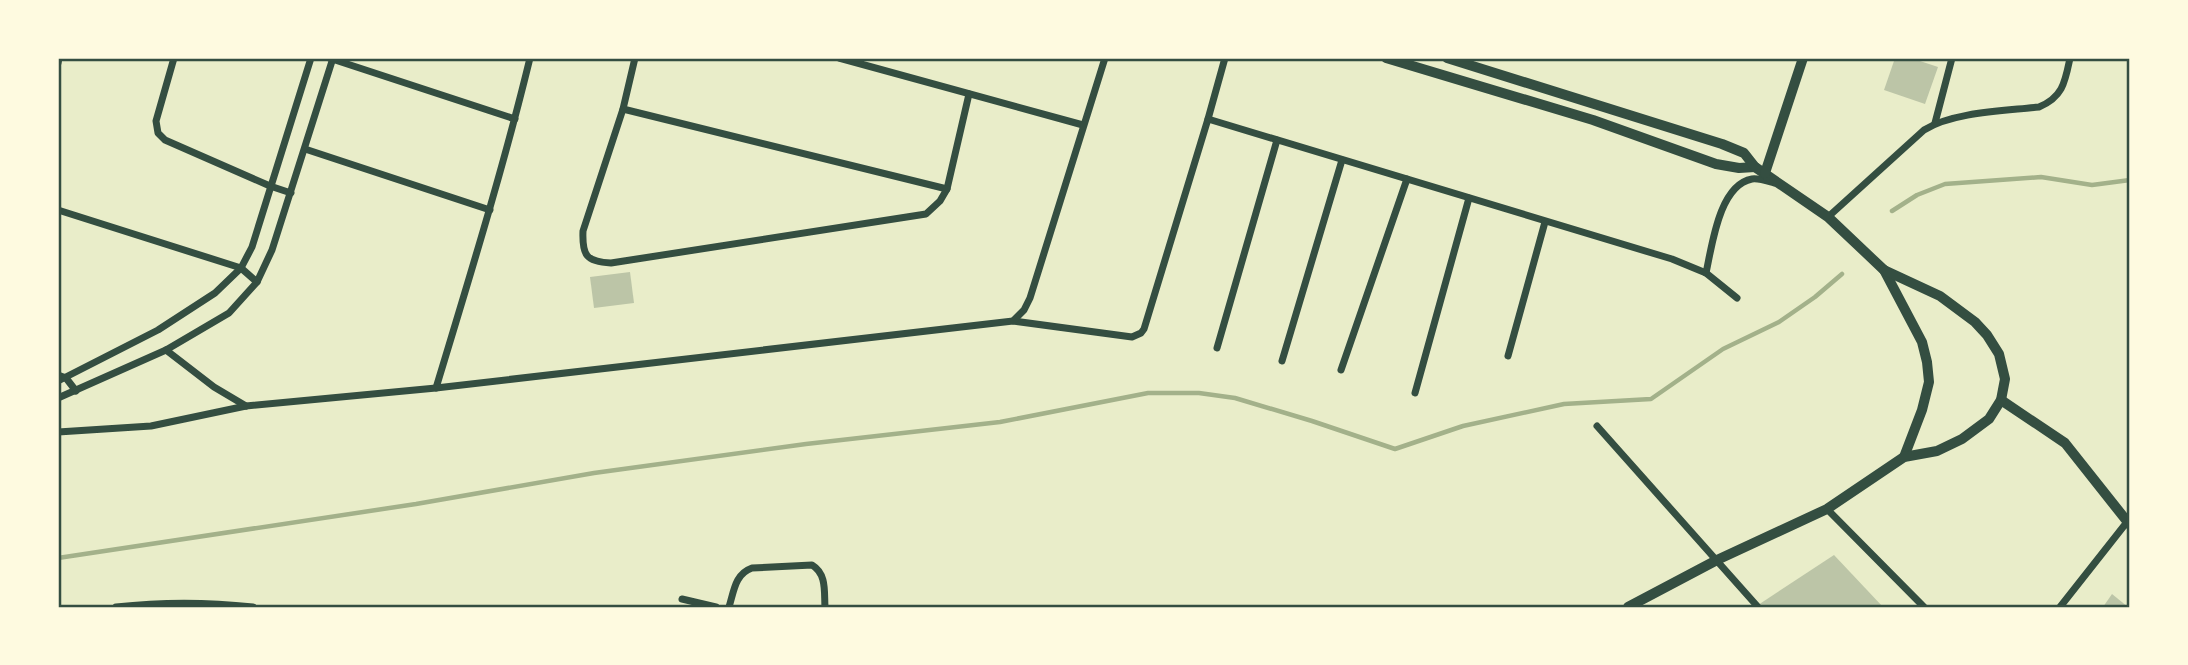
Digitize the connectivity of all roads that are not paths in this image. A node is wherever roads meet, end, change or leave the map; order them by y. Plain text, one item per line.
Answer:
1 (59, 58) edge
2 (174, 58) edge
3 (311, 58) edge
4 (530, 58) edge
5 (635, 58) edge
6 (839, 58) edge
7 (1105, 58) edge
8 (1225, 58) edge
9 (1386, 58) edge
10 (1447, 58) edge
11 (1803, 58) edge
12 (1952, 58) edge
13 (2070, 58) edge
14 (331, 59) edge
15 (58, 63) edge
16 (968, 94) junction
17 (623, 109) junction
18 (515, 119) junction
19 (1208, 119) junction
20 (1935, 123) junction
21 (1083, 125) junction
22 (1277, 140) junction
23 (305, 149) junction
24 (1342, 160) junction
25 (1760, 170) junction
26 (1407, 180) junction
27 (1780, 184) junction
28 (271, 186) junction
29 (947, 189) junction
30 (291, 193) junction
31 (1469, 198) junction
32 (490, 209) junction
33 (58, 210) edge
34 (1828, 217) junction
35 (1545, 222) junction
36 (241, 268) junction
37 (1884, 270) junction
38 (1706, 273) junction
39 (257, 282) junction
40 (1737, 298) dead end
41 (1013, 321) junction
42 (1217, 348) dead end
43 (166, 350) junction
44 (1508, 356) dead end
45 (1282, 361) dead end
46 (1341, 370) dead end
47 (62, 376) edge
48 (58, 381) edge
49 (436, 388) junction
50 (76, 391) junction
51 (1415, 393) dead end
52 (58, 398) edge
53 (2001, 400) junction
54 (246, 406) junction
55 (1597, 426) dead end
56 (58, 432) edge
57 (1904, 457) junction
58 (1827, 509) junction
59 (2129, 523) edge
60 (1717, 560) junction
61 (682, 599) dead end
62 (116, 607) edge
63 (253, 607) edge
64 (716, 607) edge
65 (729, 607) edge
66 (825, 607) edge
67 (1628, 607) edge
68 (1758, 607) edge
69 (1924, 607) edge
70 (2060, 607) edge

1 - 15 street
2 - 28 street
3 - 28 street
4 - 18 street
5 - 17 street
6 - 16 street
7 - 21 street
8 - 19 street
9 - 25 street
10 - 25 street
11 - 25 street
12 - 20 street
13 - 20 street
14 - 18 street
14 - 23 street
16 - 21 street
16 - 29 street
17 - 29 street
17 - 29 street
18 - 32 street
19 - 22 street
19 - 41 street
20 - 34 street
21 - 41 street
22 - 24 street
22 - 42 street
23 - 30 street
23 - 32 street
24 - 26 street
24 - 45 street
25 - 27 street
26 - 31 street
26 - 46 street
27 - 34 street
27 - 38 street
28 - 30 street
28 - 36 street
30 - 39 street
31 - 35 street
31 - 51 street
32 - 49 street
33 - 36 street
34 - 37 street
35 - 38 street
35 - 44 street
36 - 39 street
36 - 47 street
37 - 53 street
37 - 57 street
38 - 40 street
39 - 43 street
41 - 49 street
43 - 50 street
43 - 54 street
47 - 48 street
47 - 50 street
49 - 54 street
50 - 52 street
53 - 57 street
53 - 59 street
54 - 56 street
55 - 60 street
57 - 58 street
58 - 60 street
58 - 69 street
59 - 70 street
60 - 67 street
60 - 68 street
61 - 64 street
62 - 63 street
65 - 66 street

